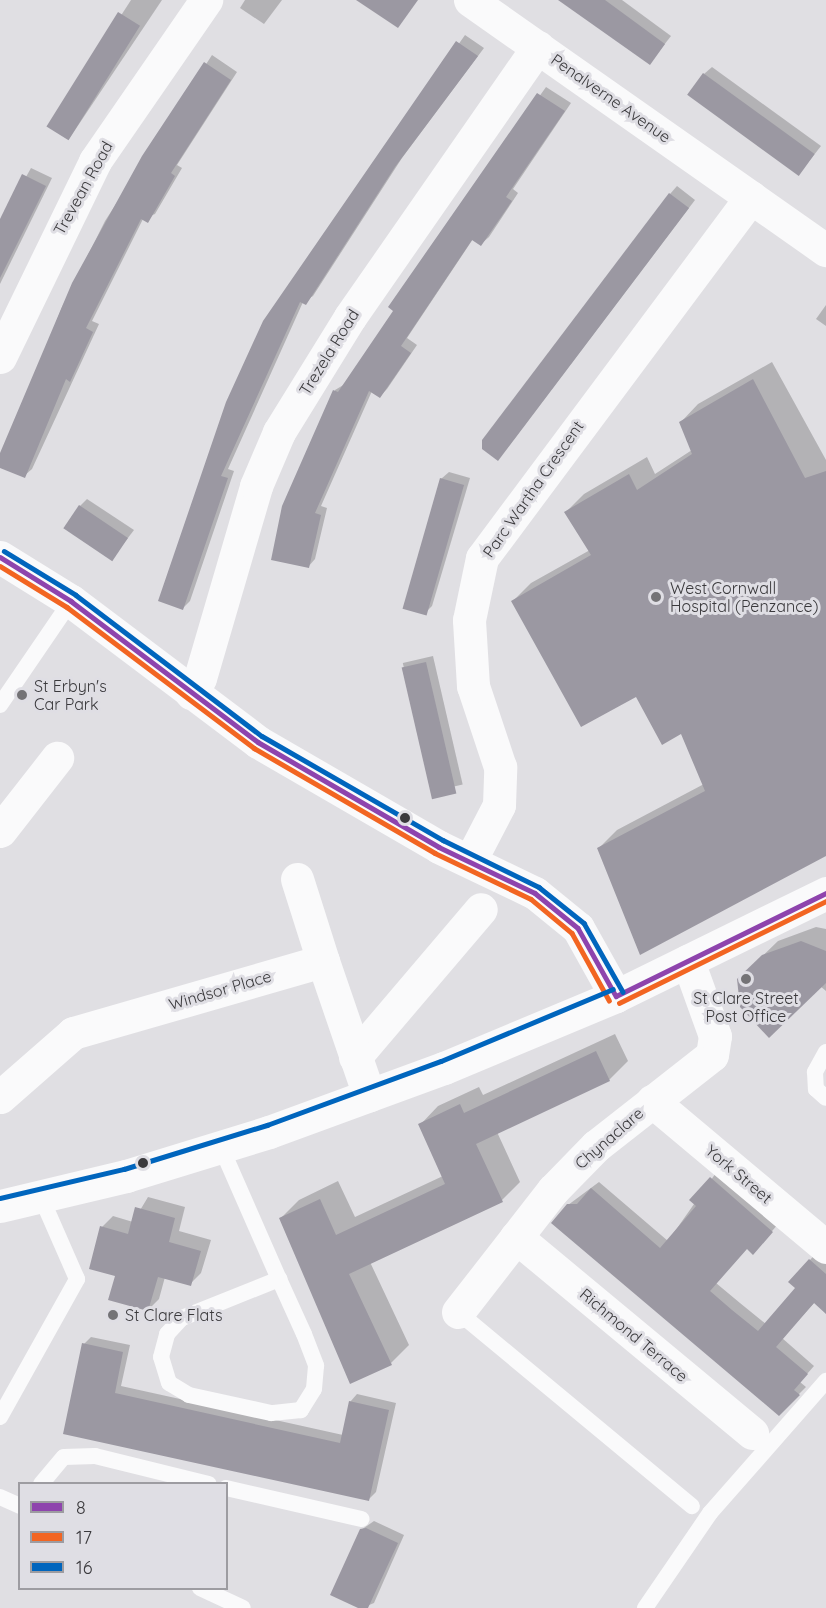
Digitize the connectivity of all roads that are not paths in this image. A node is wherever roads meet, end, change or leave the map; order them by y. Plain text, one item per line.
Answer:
1 (206, 0) edge
2 (470, 0) edge
3 (538, 47) junction
4 (751, 197) junction
5 (826, 250) edge
6 (0, 357) edge
7 (0, 557) edge
8 (71, 601) junction
9 (191, 693) junction
10 (0, 705) edge
11 (57, 758) dead end
12 (0, 831) edge
13 (470, 861) junction
14 (297, 879) dead end
15 (826, 893) edge
16 (481, 909) dead end
17 (323, 961) junction
18 (688, 961) junction
19 (616, 996) junction
20 (826, 1052) edge
21 (355, 1057) junction
22 (369, 1095) junction
23 (0, 1097) edge
24 (826, 1098) edge
25 (652, 1101) junction
26 (221, 1147) junction
27 (42, 1197) junction
28 (0, 1206) edge
29 (516, 1237) junction
30 (826, 1247) edge
31 (279, 1279) junction
32 (458, 1312) joint
33 (826, 1381) edge
34 (0, 1417) edge
35 (752, 1433) dead end
36 (43, 1482) edge
37 (201, 1482) edge
38 (228, 1488) edge
39 (0, 1497) edge
40 (18, 1505) edge
41 (692, 1506) dead end
42 (361, 1520) dead end
43 (204, 1590) edge
44 (243, 1608) edge
45 (645, 1608) edge

1 - 6 street, Trevean Road
2 - 3 street, Penalverne Avenue
3 - 4 street, Penalverne Avenue
3 - 9 street, Trezela Road
4 - 5 street, Penalverne Avenue
4 - 13 street, Parc Wartha Crescent
7 - 8 street
8 - 9 street
8 - 10 lane
9 - 13 street
11 - 12 street
13 - 19 street
14 - 17 street
15 - 18 street
16 - 21 street
17 - 21 street
17 - 23 street, Windsor Place
18 - 19 street
18 - 25 street, Chynaclare
19 - 22 street
20 - 24 lane
21 - 22 street
22 - 26 street
25 - 29 street, Chynaclare
25 - 30 street, York Street
26 - 27 street
26 - 31 lane
27 - 28 street
27 - 34 lane
29 - 32 street, Chynaclare
29 - 35 street, Richmond Terrace
31 - 31 lane
32 - 41 lane
33 - 45 lane
36 - 37 lane
38 - 42 lane
39 - 40 lane
43 - 44 lane

